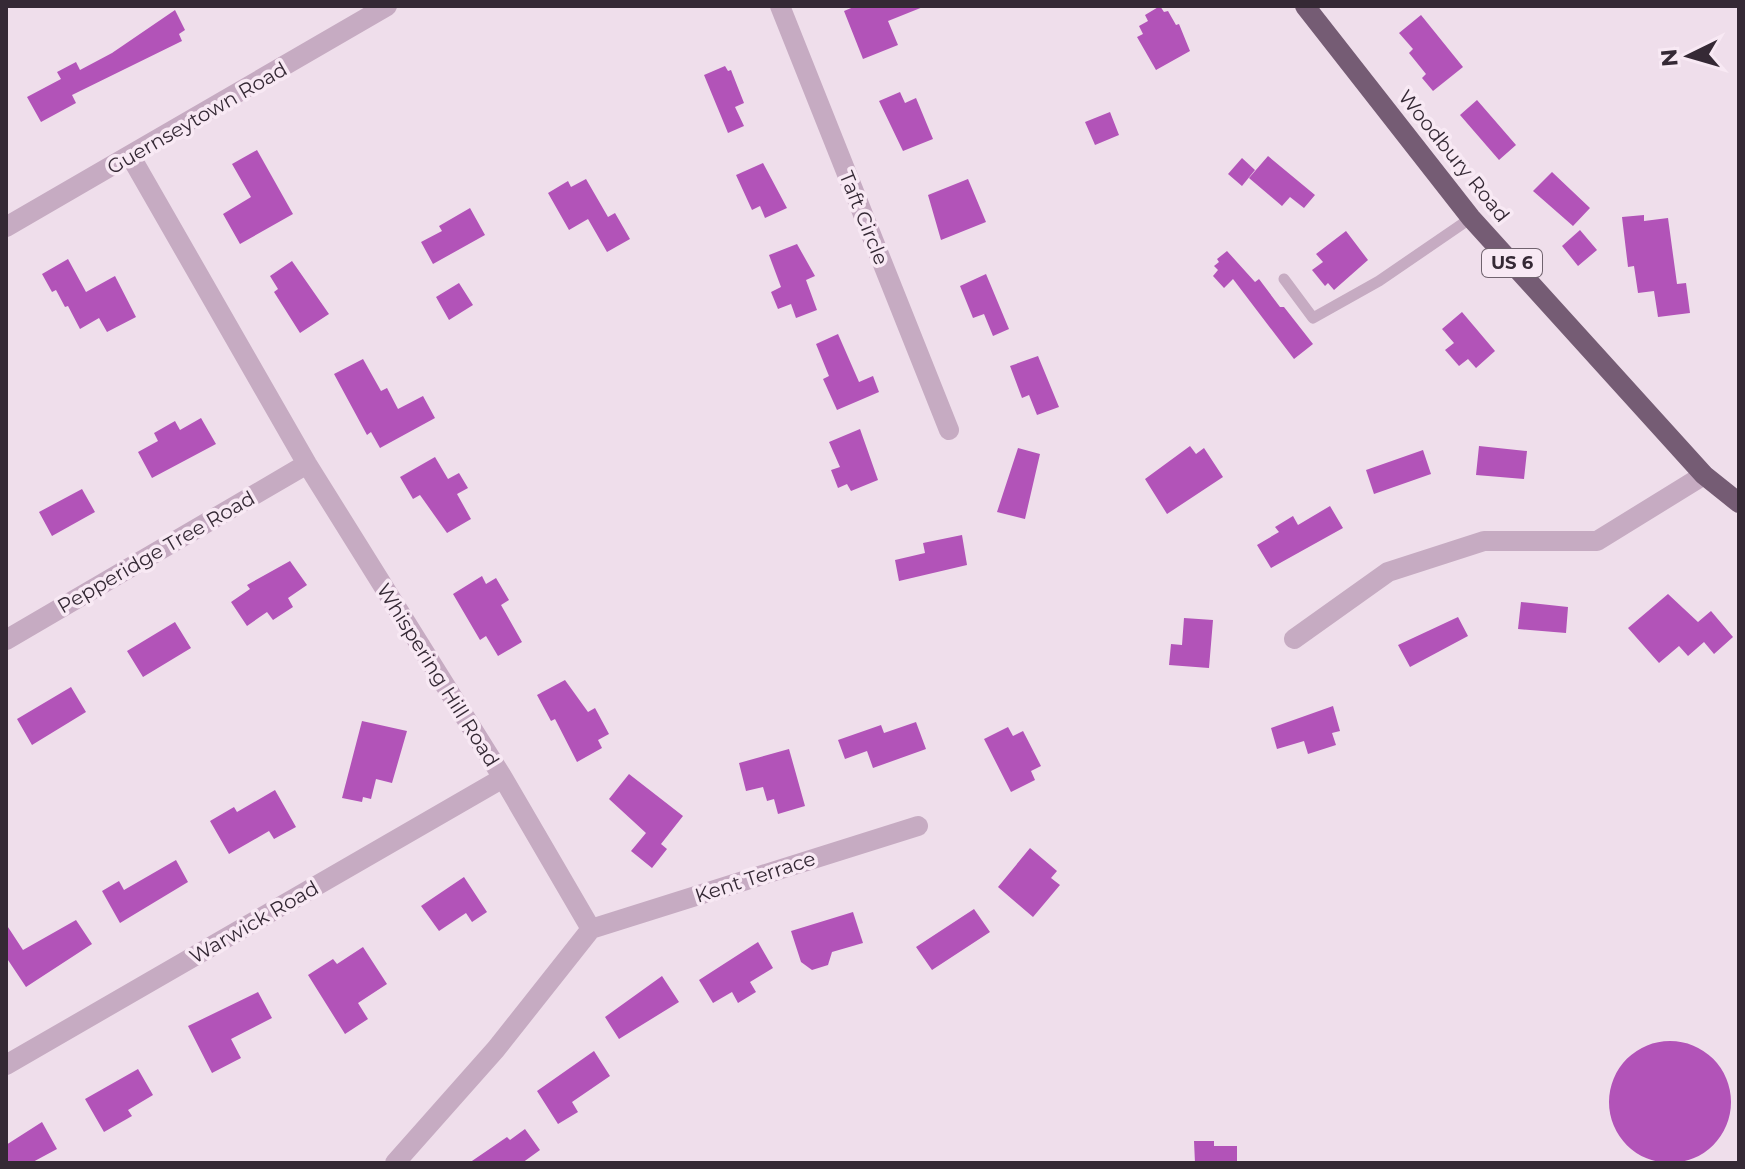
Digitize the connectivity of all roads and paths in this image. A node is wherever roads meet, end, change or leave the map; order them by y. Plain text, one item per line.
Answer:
1 (387, 6) edge
2 (780, 6) edge
3 (1306, 7) edge
4 (131, 157) junction
5 (1471, 218) junction
6 (6, 227) edge
7 (1284, 279) dead end
8 (949, 430) dead end
9 (307, 464) junction
10 (1704, 475) junction
11 (1739, 503) edge
12 (1294, 639) dead end
13 (6, 640) edge
14 (503, 778) junction
15 (918, 826) dead end
16 (591, 929) junction
17 (6, 1065) edge
18 (395, 1163) edge

1 - 4 street, Guernseytown Road
2 - 8 street, Taft Circle
3 - 5 main road, Woodbury Road / US 6
4 - 6 street, Guernseytown Road
4 - 9 street, Whispering Hill Road
5 - 7 lane
5 - 10 main road, Woodbury Road / US 6
9 - 13 street, Pepperidge Tree Road
9 - 14 street, Whispering Hill Road
10 - 11 main road, Woodbury Road / US 6
10 - 12 street
14 - 16 street, Whispering Hill Road
14 - 17 street, Warwick Road
15 - 16 street, Kent Terrace
16 - 18 street

